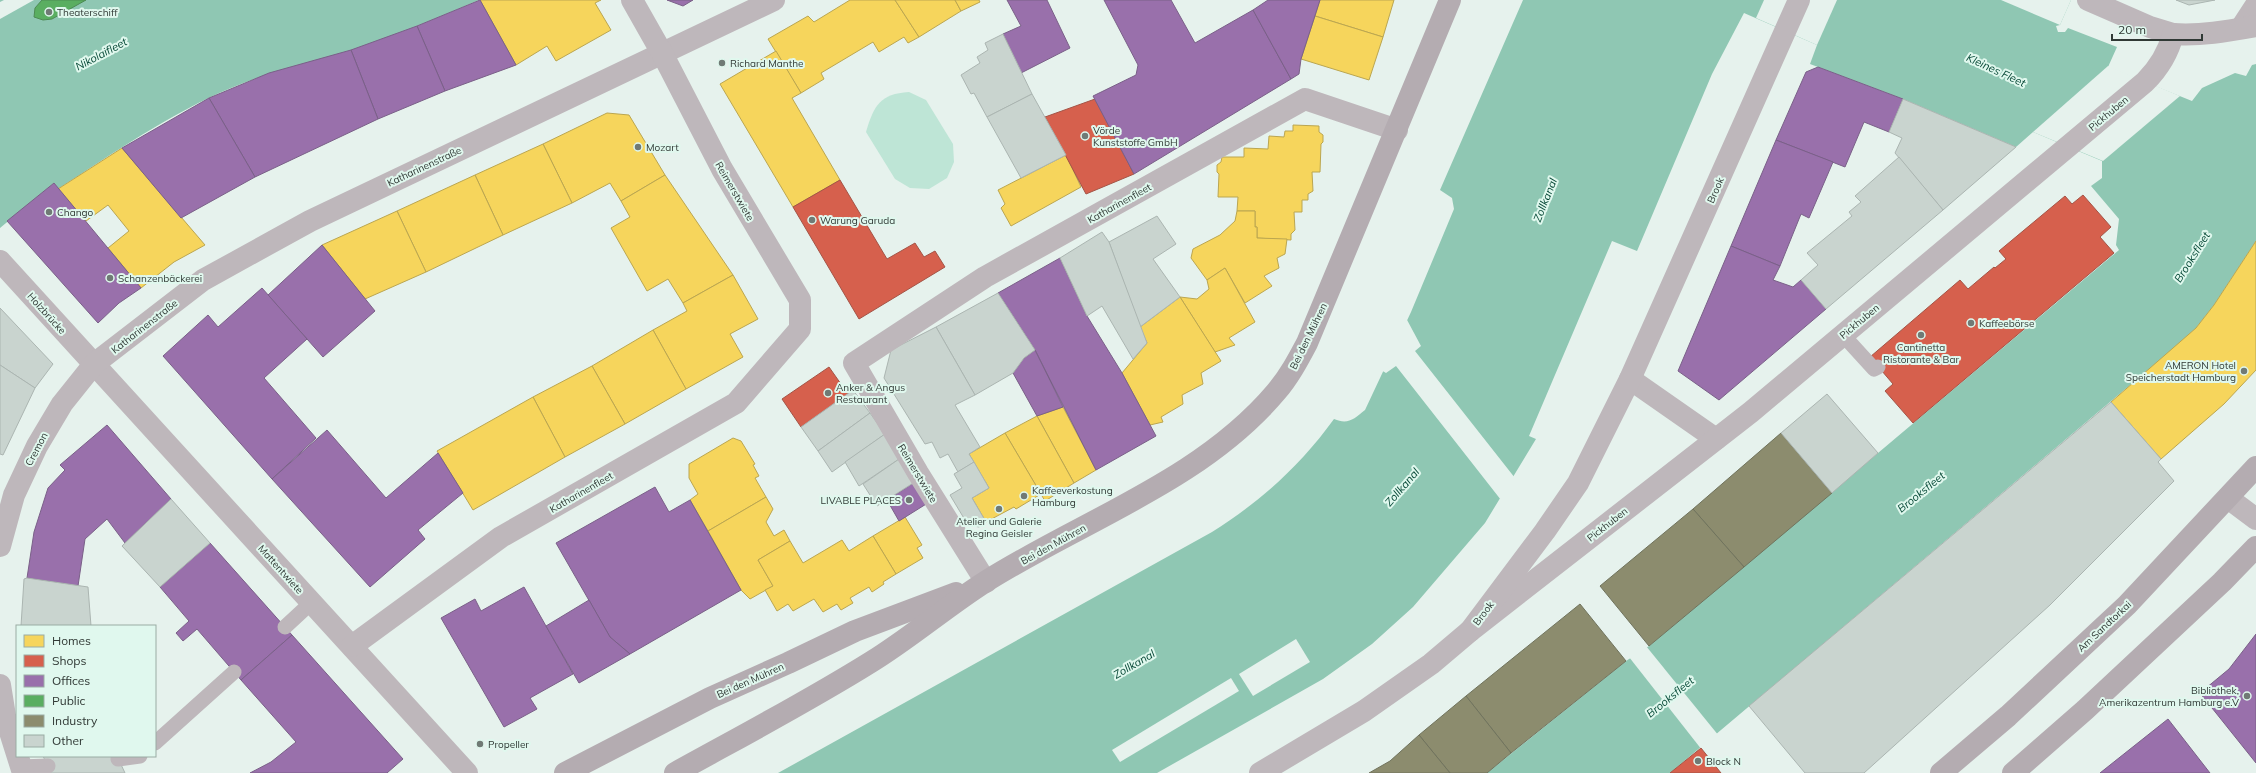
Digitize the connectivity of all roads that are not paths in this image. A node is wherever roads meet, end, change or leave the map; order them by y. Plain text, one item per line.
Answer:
1 (632, 0) edge
2 (774, 0) edge
3 (1450, 0) edge
4 (1799, 0) edge
5 (2088, 0) edge
6 (2256, 5) edge
7 (2249, 27) edge
8 (2173, 34) junction
9 (662, 53) junction
10 (1397, 130) junction
11 (0, 261) edge
12 (800, 329) joint
13 (1843, 334) junction
14 (854, 363) joint
15 (94, 364) junction
16 (1878, 367) dead end
17 (1630, 379) junction
18 (1716, 439) junction
19 (2256, 467) edge
20 (2228, 498) junction
21 (2256, 519) edge
22 (0, 546) edge
23 (2256, 547) edge
24 (986, 582) junction
25 (312, 602) junction
26 (285, 627) dead end
27 (1470, 631) junction
28 (352, 646) junction
29 (234, 672) dead end
30 (0, 685) edge
31 (156, 742) edge
32 (16, 751) edge
33 (18, 757) edge
34 (133, 757) edge
35 (118, 759) dead end
36 (48, 766) dead end
37 (22, 770) edge
38 (467, 773) edge
39 (565, 773) edge
40 (675, 773) edge
41 (1260, 773) edge
42 (1941, 773) edge
43 (2013, 773) edge

1 - 9 street, Reimerstwiete
2 - 9 street, Katharinenstraße
3 - 10 main road, Bei den Mühren
4 - 17 street, Brook
5 - 8 street
6 - 7 street
7 - 8 street
8 - 13 street, Pickhuben
9 - 12 street, Reimerstwiete
9 - 15 street, Katharinenstraße
10 - 14 street, Katharinenfleet
10 - 24 main road, Bei den Mühren
11 - 15 street, Holzbrücke
12 - 28 street, Katharinenfleet
13 - 16 lane
13 - 18 street, Pickhuben
14 - 24 street, Reimerstwiete
15 - 22 street, Cremon
15 - 25 street, Mattentwiete
17 - 18 street
17 - 27 street, Brook
18 - 27 street, Pickhuben
19 - 20 main road, Am Sandtorkai
20 - 21 street
20 - 42 main road, Am Sandtorkai
23 - 43 main road
24 - 39 main road, Bei den Mühren
24 - 40 main road, Bei den Mühren
25 - 26 lane
25 - 28 street, Mattentwiete
27 - 41 street, Brook
28 - 38 street, Mattentwiete
29 - 31 lane
30 - 32 street
33 - 37 street
34 - 35 lane
36 - 37 lane

